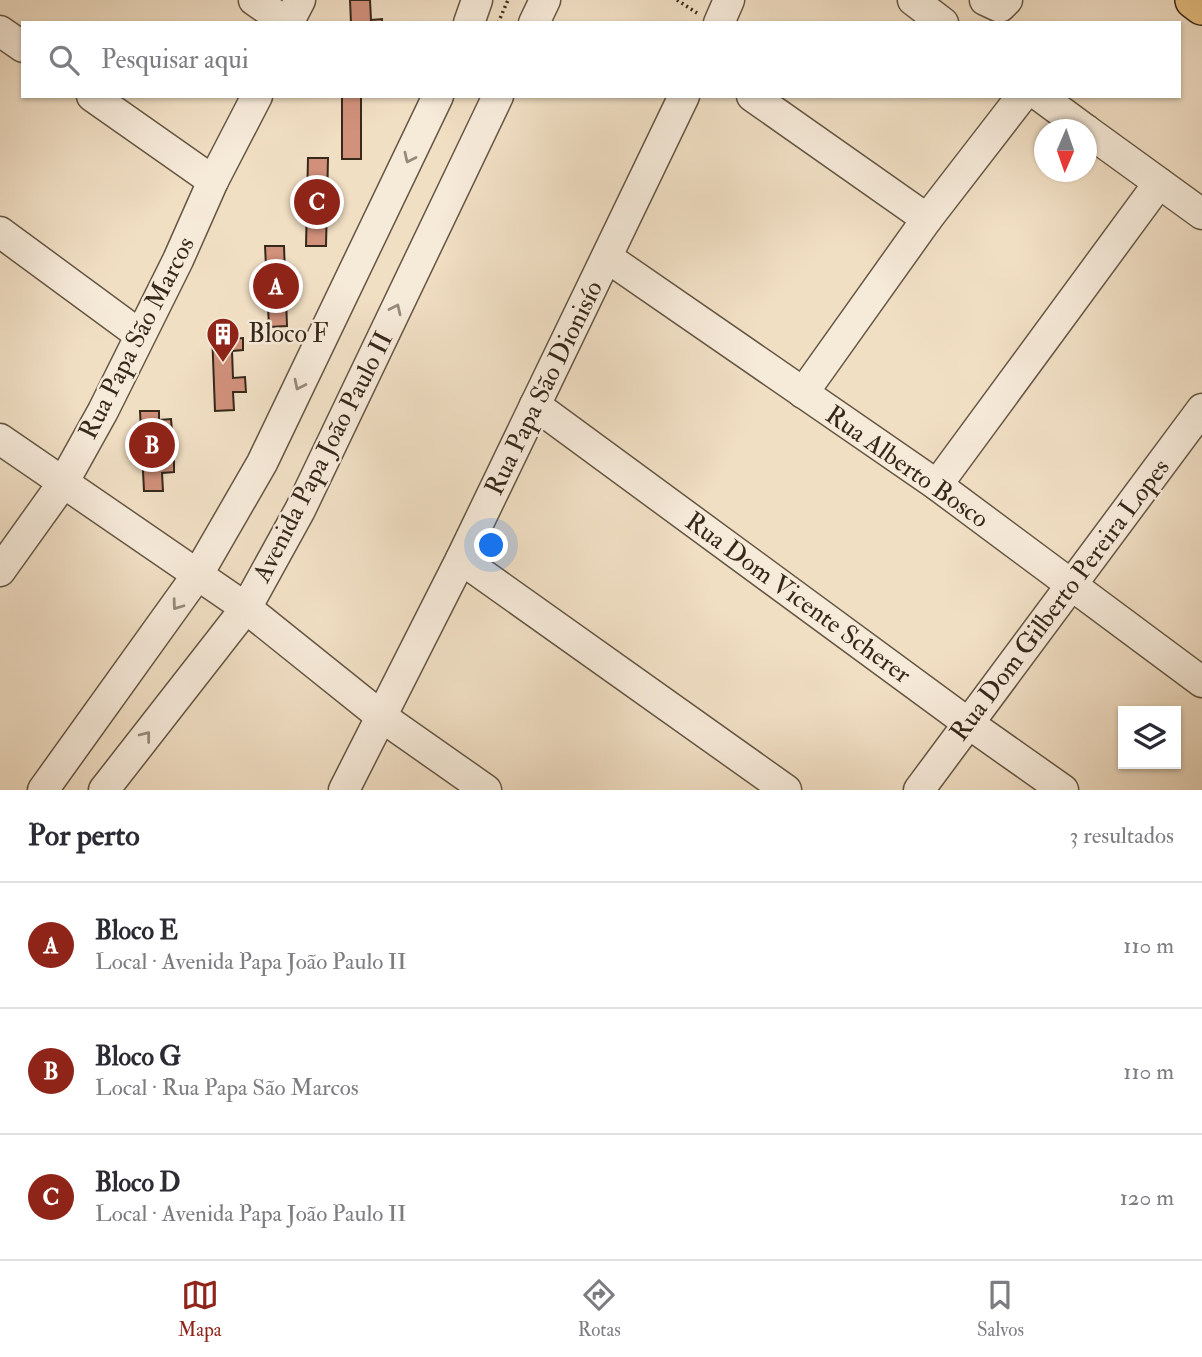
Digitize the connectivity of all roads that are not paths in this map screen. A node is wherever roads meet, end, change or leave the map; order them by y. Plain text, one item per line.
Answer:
1 (254, 0) edge
2 (300, 0) edge
3 (477, 0) edge
4 (545, 0) edge
5 (729, 0) edge
6 (985, 0) edge
7 (1007, 0) edge
8 (1194, 0) edge
9 (1202, 6) edge
10 (285, 21) edge
11 (289, 21) edge
12 (470, 21) edge
13 (535, 21) edge
14 (720, 21) edge
15 (0, 31) edge
16 (21, 46) edge
17 (95, 98) edge
18 (256, 98) edge
19 (437, 98) edge
20 (497, 98) edge
21 (683, 98) edge
22 (755, 98) edge
23 (1021, 98) edge
24 (1043, 98) edge
25 (1071, 119) edge
26 (1097, 138) edge
27 (213, 181) junction
28 (1159, 183) junction
29 (1202, 214) edge
30 (927, 219) junction
31 (0, 232) edge
32 (608, 258) junction
33 (140, 335) junction
34 (803, 393) junction
35 (535, 405) junction
36 (1202, 410) edge
37 (0, 439) edge
38 (62, 482) junction
39 (937, 485) junction
40 (461, 559) junction
41 (0, 571) edge
42 (198, 574) junction
43 (1070, 586) junction
44 (247, 608) junction
45 (1202, 682) edge
46 (382, 717) junction
47 (968, 723) junction
48 (43, 790) edge
49 (104, 790) edge
50 (344, 790) edge
51 (486, 790) edge
52 (786, 790) edge
53 (919, 790) edge
54 (1063, 790) edge

1 - 10 street
2 - 11 street
3 - 12 street
4 - 13 street
5 - 14 street
6 - 7 street
8 - 9 main road
15 - 16 street
17 - 27 street
18 - 27 street, Rua Papa São Marcos
19 -> 42 street, Avenida Papa João Paulo II
44 -> 20 street, Avenida Papa João Paulo II
21 - 32 street, Rua Papa São Dionisío
22 - 30 street
23 - 30 street
24 - 25 street
26 - 28 street
27 - 33 street, Rua Papa São Marcos
28 - 29 street
28 - 39 street
30 - 34 street
31 - 33 street
32 - 34 street, Rua Alberto Bosco
32 - 35 street, Rua Papa São Dionisío
33 - 38 street, Rua Papa São Marcos
34 - 39 street, Rua Alberto Bosco
35 - 40 street, Rua Papa São Dionisío
35 - 47 street, Rua Dom Vicente Scherer
36 - 43 street, Rua Dom Gilberto Pereira Lopes
37 - 38 street
38 - 41 street, Rua Papa São Marcos
38 - 42 street
39 - 43 street, Rua Alberto Bosco
40 - 46 street, Rua Papa São Dionisío
40 - 52 street
42 - 44 street
42 -> 48 street, Avenida Papa João Paulo II
43 - 45 street, Rua Alberto Bosco
43 - 47 street, Rua Dom Gilberto Pereira Lopes
44 - 46 street
49 -> 44 street, Avenida Papa João Paulo II
46 - 50 street, Rua Papa São Dionisío
46 - 51 street
47 - 53 street, Rua Dom Gilberto Pereira Lopes
47 - 54 street, Rua Dom Vicente Scherer

